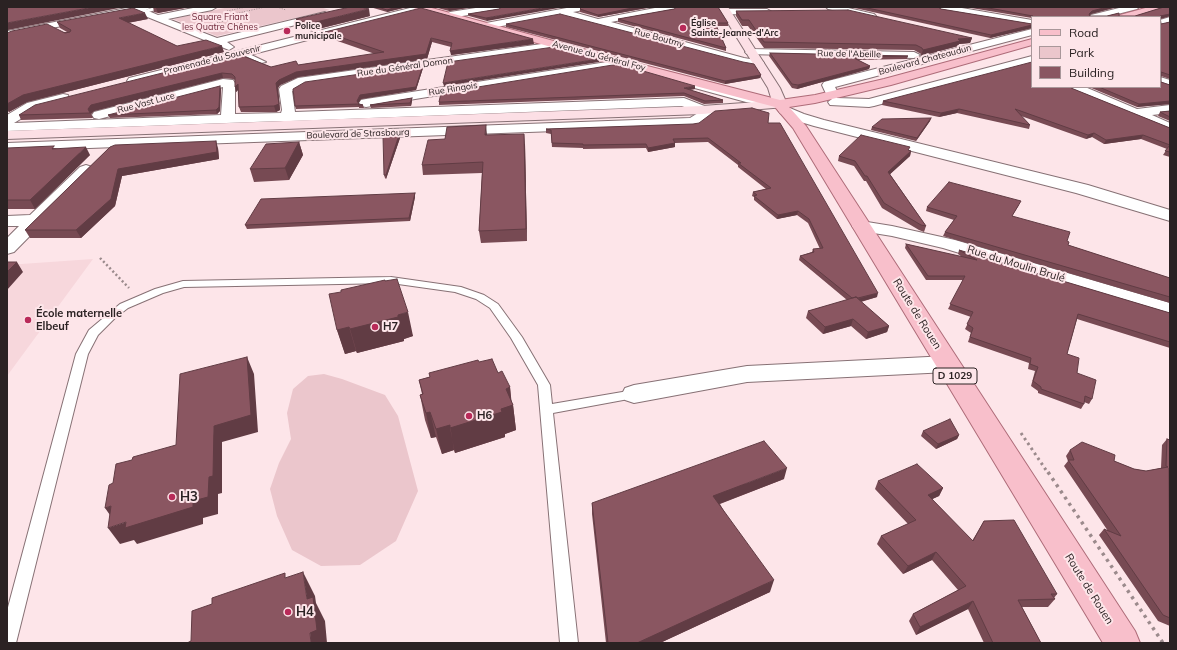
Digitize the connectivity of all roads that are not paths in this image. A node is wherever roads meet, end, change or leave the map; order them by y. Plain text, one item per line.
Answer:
1 (164, 7) edge
2 (212, 7) edge
3 (420, 7) edge
4 (499, 7) edge
5 (587, 7) edge
6 (674, 7) edge
7 (830, 7) edge
8 (940, 7) edge
9 (1134, 7) edge
10 (1159, 7) edge
11 (141, 9) edge
12 (725, 10) edge
13 (1170, 10) edge
14 (819, 11) edge
15 (849, 11) junction
16 (371, 12) dead end
17 (561, 12) junction
18 (774, 12) edge
19 (335, 13) edge
20 (386, 16) junction
21 (450, 16) junction
22 (1098, 16) edge
23 (1127, 16) edge
24 (1149, 16) edge
25 (158, 18) junction
26 (879, 18) edge
27 (598, 22) junction
28 (1031, 24) edge
29 (486, 26) junction
30 (1031, 32) edge
31 (7, 36) edge
32 (970, 38) edge
33 (216, 42) junction
34 (1031, 42) edge
35 (991, 43) junction
36 (556, 45) junction
37 (1031, 47) edge
38 (243, 52) junction
39 (947, 54) junction
40 (755, 58) junction
41 (1031, 59) edge
42 (263, 62) edge
43 (1018, 63) junction
44 (625, 64) junction
45 (1031, 69) edge
46 (121, 84) edge
47 (1076, 88) edge
48 (76, 95) edge
49 (834, 98) junction
50 (32, 106) junction
51 (7, 107) edge
52 (782, 107) junction
53 (1170, 109) edge
54 (704, 112) junction
55 (1135, 113) junction
56 (286, 118) junction
57 (226, 120) junction
58 (7, 121) edge
59 (63, 126) junction
60 (7, 127) edge
61 (1170, 128) edge
62 (7, 135) edge
63 (7, 139) edge
64 (115, 142) junction
65 (7, 147) edge
66 (1170, 216) edge
67 (36, 220) junction
68 (7, 221) edge
69 (861, 226) junction
70 (7, 248) edge
71 (1170, 310) edge
72 (948, 364) junction
73 (634, 394) joint
74 (548, 409) junction
75 (7, 643) edge
76 (569, 643) edge
77 (1123, 643) edge

1 - 11 street
2 - 25 street
3 - 20 street, Promenade du Souvenir
3 - 21 main road, Avenue du Général Foy
4 - 21 street
5 - 17 street
6 - 27 street
7 - 15 street
8 - 28 street
9 - 22 street
10 - 23 main road
11 - 25 street
11 - 31 street
12 - 18 street
12 - 40 main road, Route de Rouen
13 - 24 main road
14 - 15 street
15 - 26 street
16 - 20 street
17 - 27 street, Rue Boutmy
17 - 29 street
19 - 33 street
20 - 38 street, Promenade du Souvenir
21 - 29 main road, Avenue du Général Foy
25 - 33 street
27 - 40 street, Rue Boutmy
29 - 36 main road, Avenue du Général Foy
30 - 35 street, Boulevard Chateaudun
32 - 35 street
33 - 38 street
34 - 49 main road, Boulevard Chateaudun
35 - 39 street, Boulevard Chateaudun
36 - 44 main road, Avenue du Général Foy
36 - 56 street, Rue du Général Domon
37 - 49 main road, Boulevard Chateaudun
38 - 42 lane
38 - 46 street, Promenade du Souvenir
39 - 40 street, Rue de l'Abeille
39 - 49 street, Boulevard Chateaudun
40 - 52 main road, Route de Rouen
41 - 43 street, Boulevard Chateaudun
43 - 45 street
43 - 49 street, Boulevard Chateaudun
44 - 52 main road, Avenue du Général Foy
44 - 56 street, Rue Ringois
47 - 55 street
48 - 50 street
49 - 52 main road, Boulevard Chateaudun
50 - 51 street
50 - 58 street
52 - 54 main road, Boulevard de Strasbourg
52 - 66 street
52 - 69 main road, Route de Rouen / D 1029
53 - 55 street
54 - 56 street, Boulevard de Strasbourg
54 - 62 main road, Boulevard de Strasbourg
54 - 63 main road, Boulevard de Strasbourg
54 - 64 street, Boulevard de Strasbourg
55 - 61 street
56 - 57 street, Boulevard de Strasbourg
57 - 59 street, Boulevard de Strasbourg
57 - 59 street, Rue Vast Luce
59 - 60 street, Boulevard de Strasbourg
64 - 65 street, Boulevard de Strasbourg
64 - 67 street
67 - 68 street
67 - 70 street
69 - 71 street, Rue du Moulin Brulé
69 - 72 main road, Route de Rouen / D 1029
72 - 73 street
72 - 77 main road, Route de Rouen / D 1029
73 - 74 lane
74 - 75 lane
74 - 76 lane

